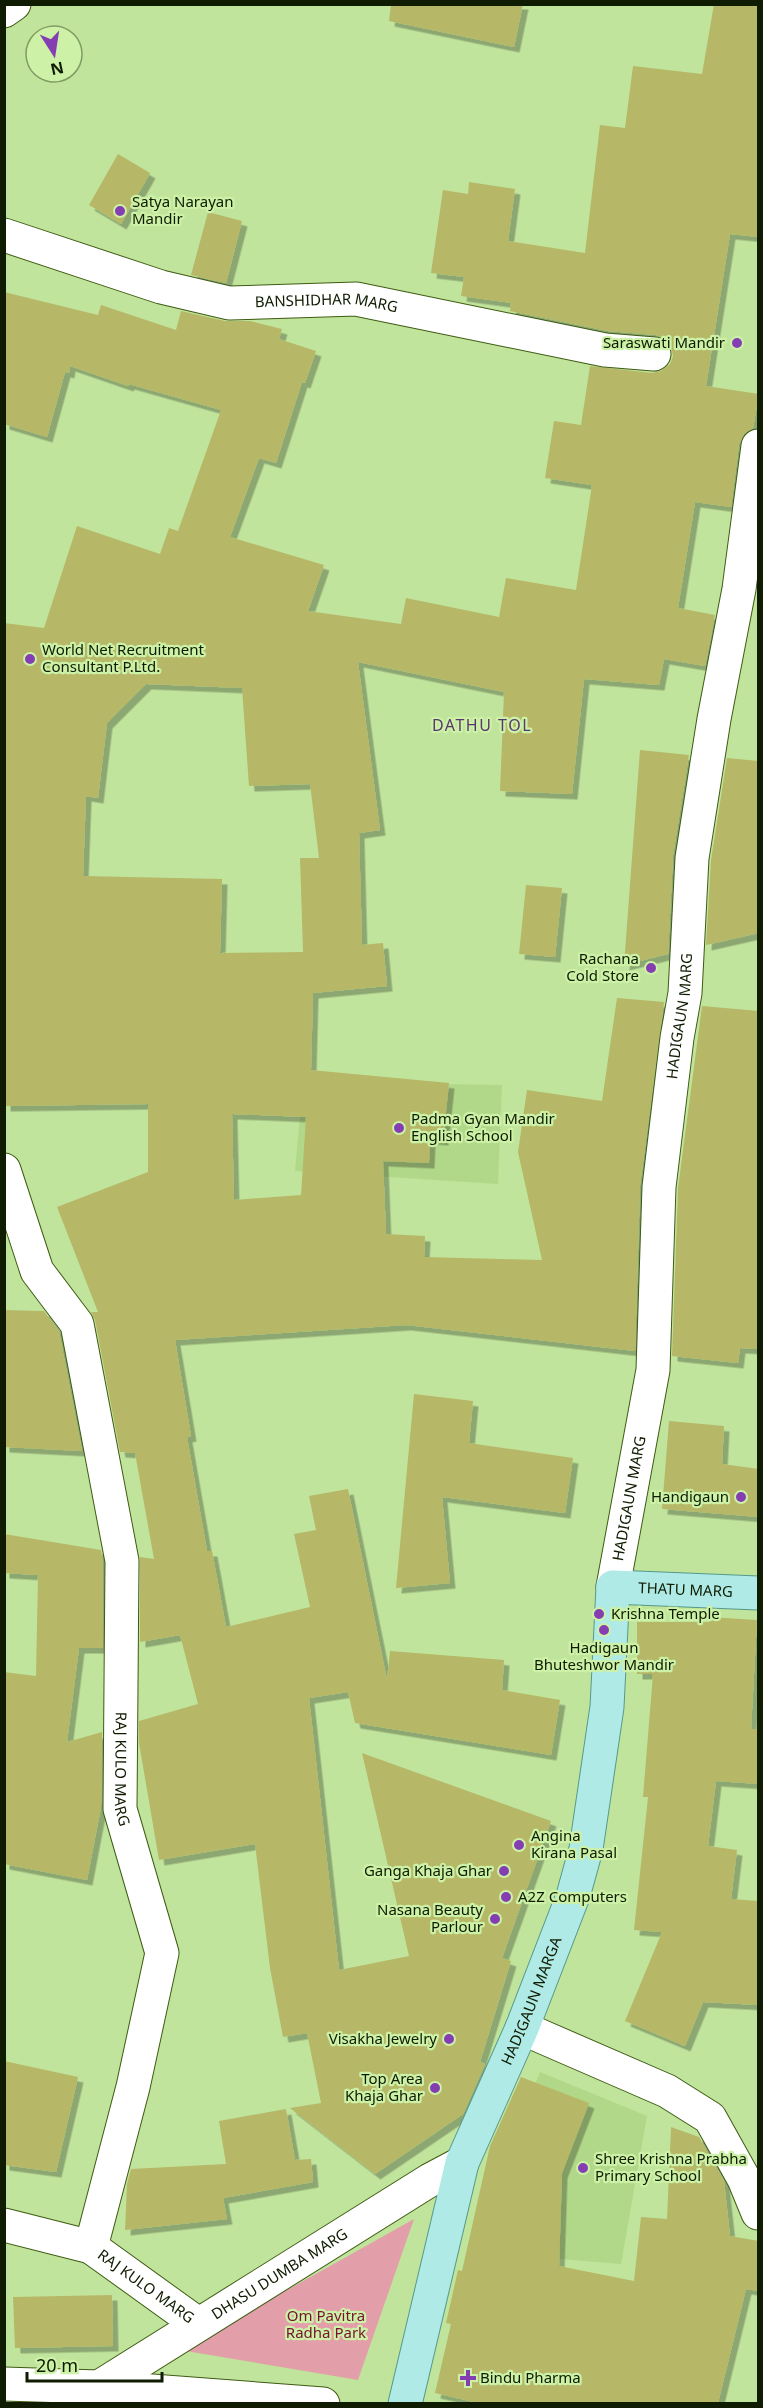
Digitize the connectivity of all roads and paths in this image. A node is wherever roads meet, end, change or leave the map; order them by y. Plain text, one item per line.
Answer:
1 (14, 4) edge
2 (4, 11) edge
3 (4, 235) edge
4 (654, 354) dead end
5 (759, 446) edge
6 (4, 1170) edge
7 (613, 1587) junction
8 (759, 1593) edge
9 (522, 2028) junction
10 (462, 2163) junction
11 (759, 2213) edge
12 (4, 2225) edge
13 (91, 2247) junction
14 (198, 2325) junction
15 (4, 2384) edge
16 (99, 2387) junction
17 (323, 2403) edge
18 (405, 2403) edge

1 - 2 street
3 - 4 street, BANSHIDHAR MARG
5 - 7 street, HADIGAUN MARG
6 - 13 street, RAJ KULO MARG
7 - 8 main road, THATU MARG
7 - 9 main road, HADIGAUN MARGA
9 - 10 main road, HADIGAUN MARGA
9 - 11 street
10 - 14 street, DHASU DUMBA MARG
10 - 18 main road, HADIGAUN MARGA
12 - 13 street
13 - 14 street, RAJ KULO MARG
14 - 16 street, DHASU DUMBA MARG
15 - 16 street
16 - 17 street

